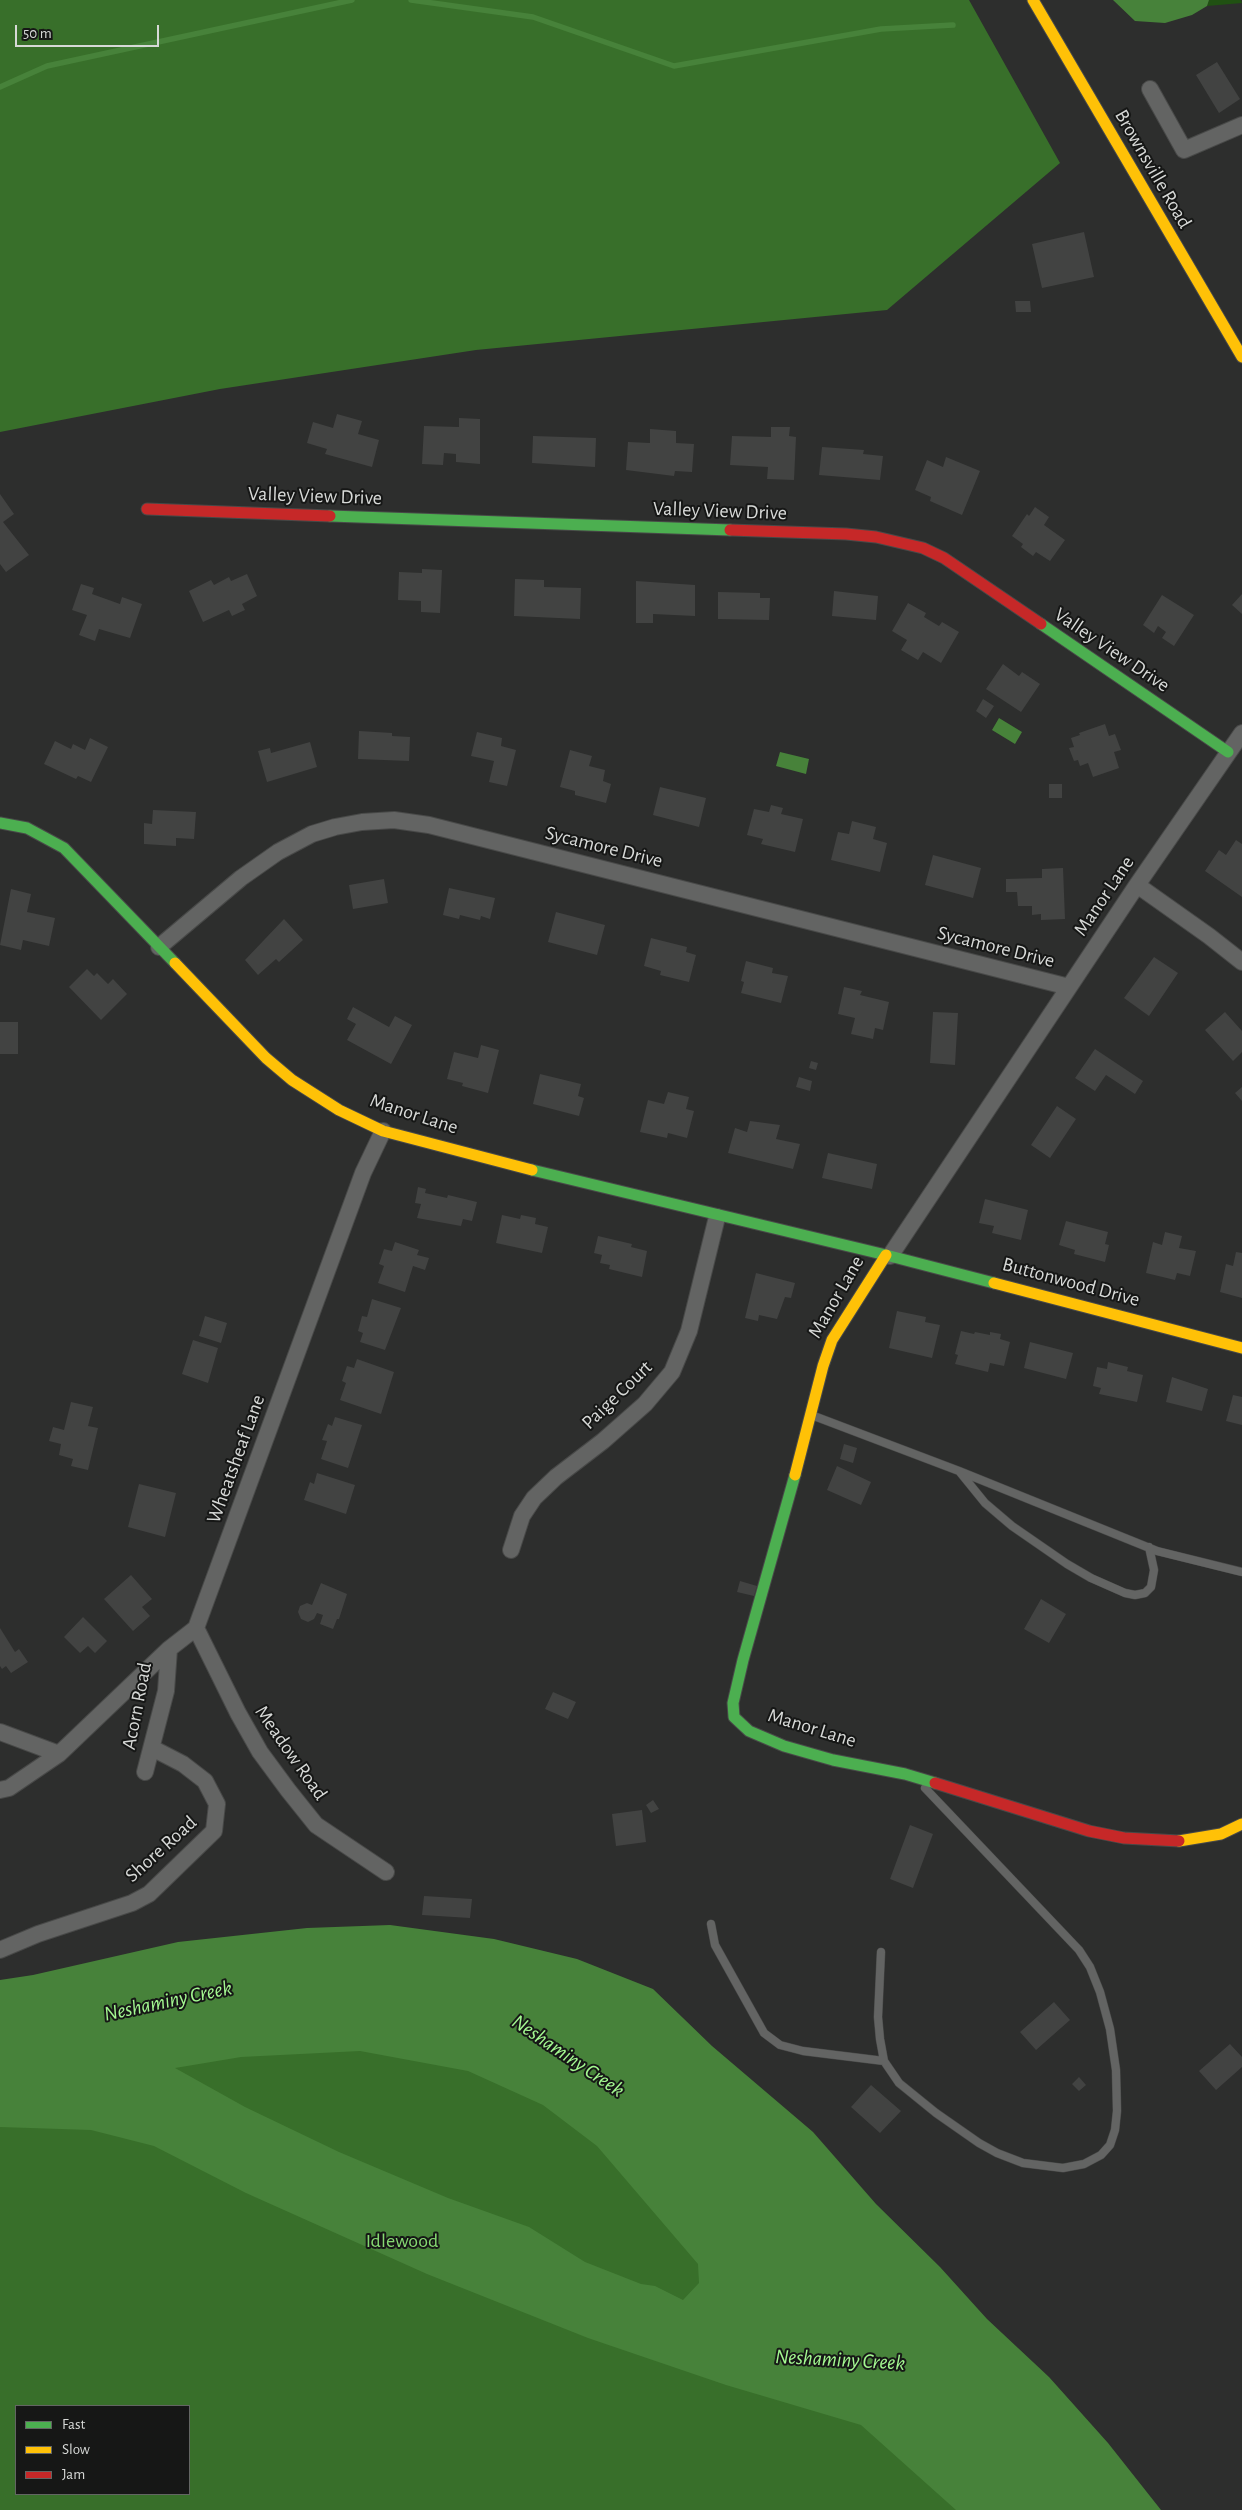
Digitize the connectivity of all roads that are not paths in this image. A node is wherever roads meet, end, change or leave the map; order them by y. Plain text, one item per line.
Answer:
1 (1032, 0) edge
2 (1150, 88) dead end
3 (1242, 125) edge
4 (1242, 357) edge
5 (147, 509) dead end
6 (1242, 733) edge
7 (1228, 752) junction
8 (0, 822) edge
9 (1137, 885) junction
10 (159, 947) junction
11 (1242, 962) edge
12 (1069, 988) junction
13 (383, 1131) junction
14 (717, 1216) junction
15 (888, 1256) junction
16 (1242, 1348) edge
17 (812, 1415) junction
18 (959, 1472) junction
19 (1149, 1547) junction
20 (511, 1550) dead end
21 (1242, 1572) edge
22 (196, 1628) junction
23 (169, 1649) junction
24 (0, 1732) edge
25 (152, 1748) junction
26 (59, 1754) junction
27 (145, 1772) dead end
28 (905, 1774) junction
29 (0, 1790) edge
30 (1242, 1824) edge
31 (386, 1872) dead end
32 (710, 1924) dead end
33 (0, 1950) edge
34 (881, 1952) dead end
35 (884, 2061) junction

1 - 4 street, Brownsville Road
2 - 3 street
5 - 7 street, Valley View Drive
6 - 7 street, Manor Lane
7 - 9 street, Manor Lane
8 - 10 street, Manor Lane
9 - 11 street
9 - 12 street, Manor Lane
10 - 12 street, Sycamore Drive
10 - 13 street, Manor Lane
12 - 15 street, Manor Lane
13 - 14 street, Manor Lane
13 - 22 street, Wheatsheaf Lane
14 - 15 street, Manor Lane
14 - 20 street, Paige Court
15 - 16 street, Buttonwood Drive
15 - 17 street, Manor Lane
17 - 18 lane
17 - 28 street, Manor Lane
18 - 19 lane
18 - 19 lane
19 - 21 lane
22 - 23 street
22 - 31 street, Meadow Road
23 - 25 street, Acorn Road
23 - 26 street
24 - 26 street
25 - 27 street, Acorn Road
25 - 33 street, Shore Road
26 - 29 street
28 - 30 street, Manor Lane
28 - 35 lane
32 - 35 lane
34 - 35 lane

